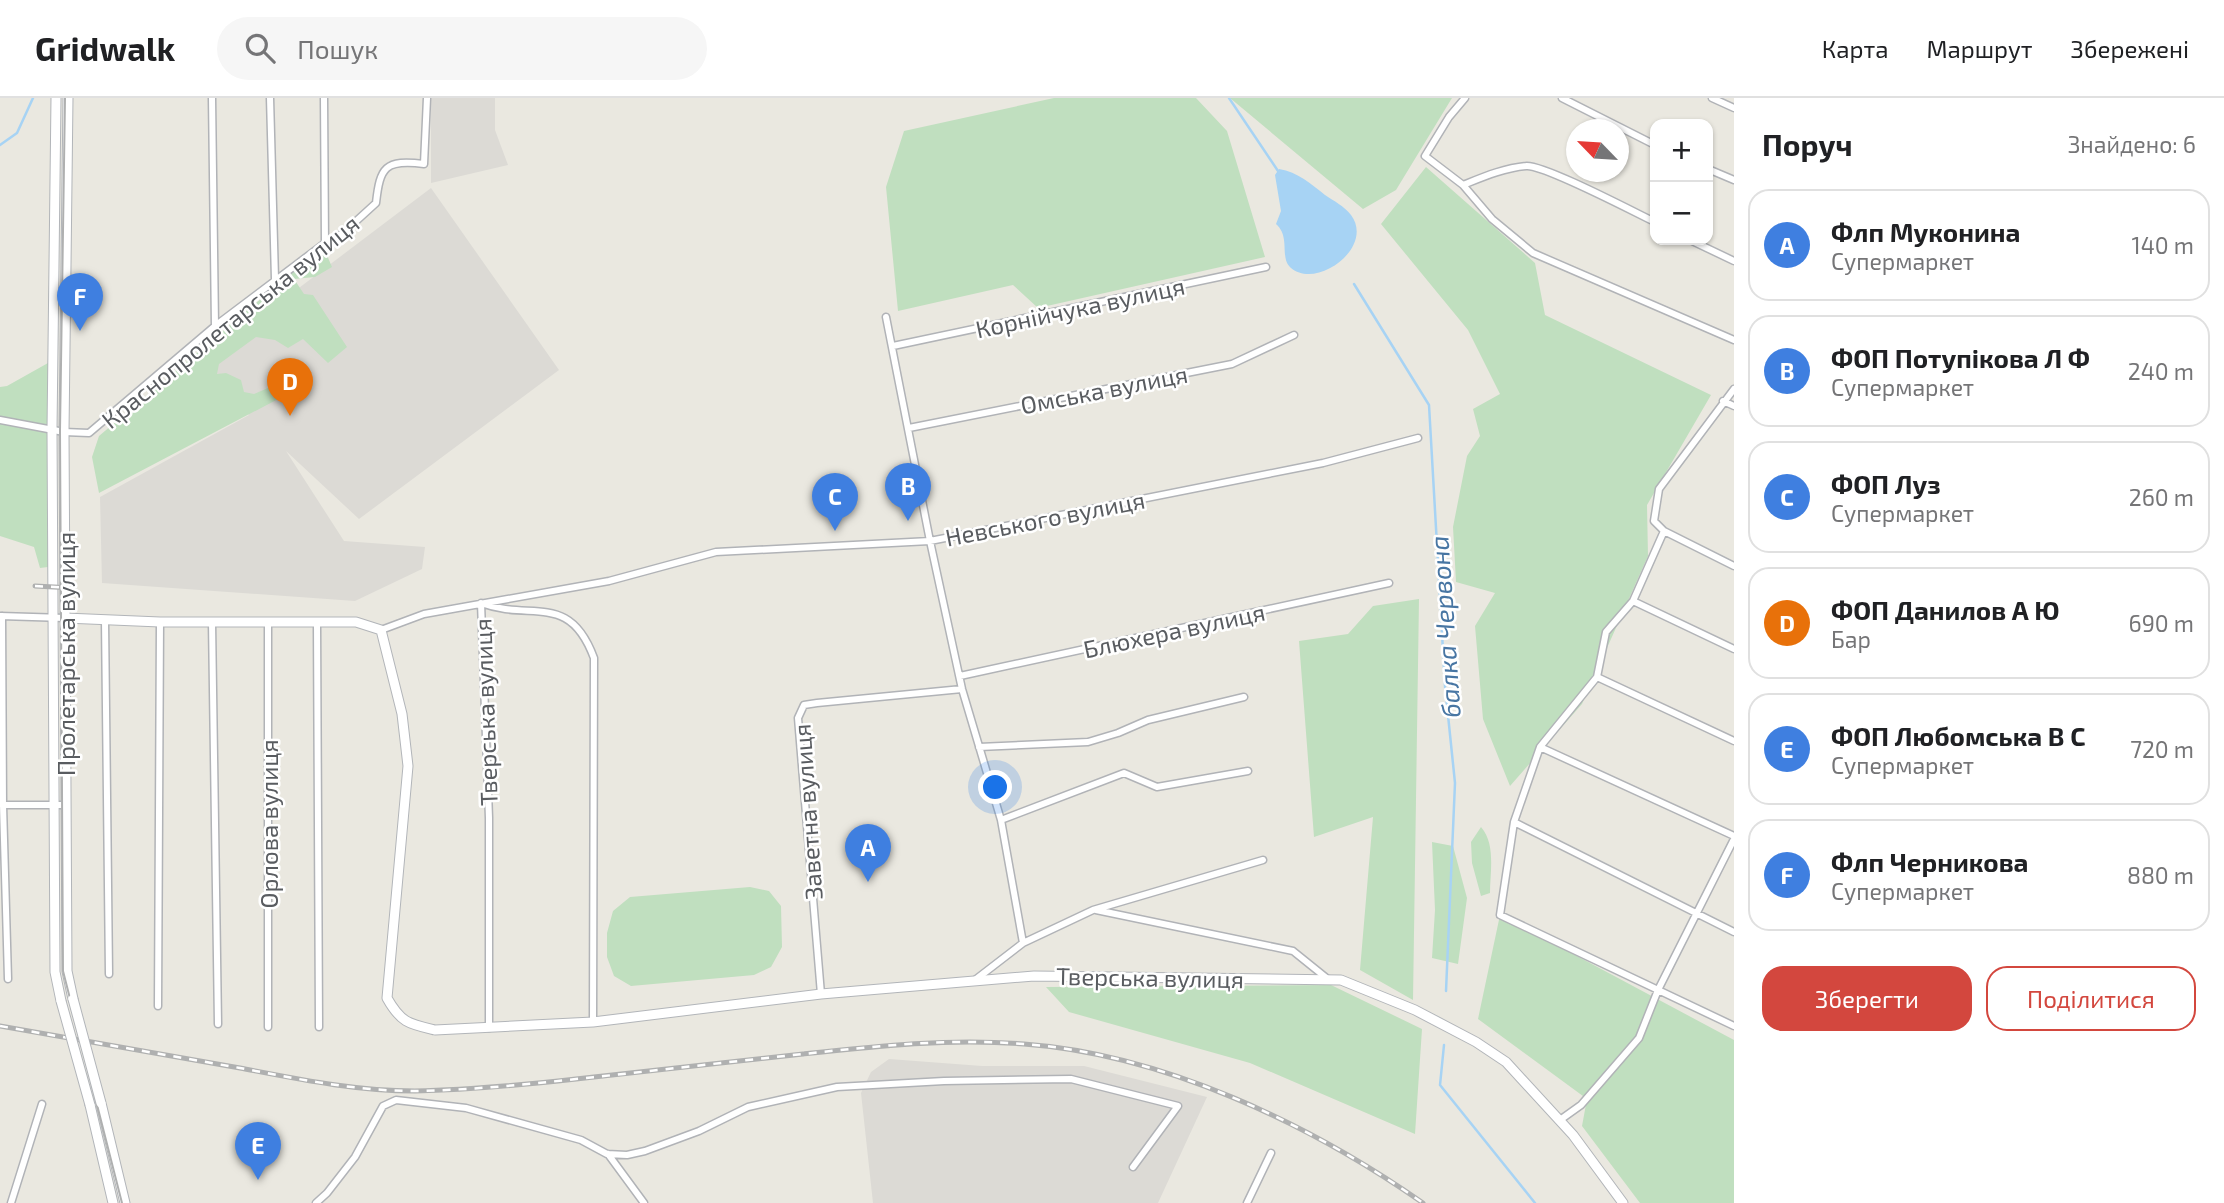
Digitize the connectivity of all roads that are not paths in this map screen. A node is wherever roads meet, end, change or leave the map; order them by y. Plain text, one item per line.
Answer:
1 (56, 98) edge
2 (68, 98) edge
3 (212, 98) edge
4 (270, 98) edge
5 (324, 98) edge
6 (427, 98) edge
7 (1465, 98) edge
8 (1562, 98) edge
9 (1712, 98) edge
10 (1734, 108) edge
11 (1650, 142) edge
12 (1713, 171) edge
13 (1734, 180) edge
14 (1463, 185) junction
15 (1650, 220) edge
16 (324, 243) junction
17 (1700, 245) edge
18 (1734, 261) edge
19 (1266, 267) dead end
20 (275, 279) junction
21 (886, 317) dead end
22 (215, 326) junction
23 (1294, 335) dead end
24 (1734, 340) edge
25 (893, 346) junction
26 (1734, 389) edge
27 (1723, 401) junction
28 (1734, 406) edge
29 (0, 420) edge
30 (909, 428) junction
31 (52, 430) junction
32 (64, 432) junction
33 (1418, 438) dead end
34 (1664, 531) junction
35 (930, 541) junction
36 (1734, 566) edge
37 (1389, 583) dead end
38 (1633, 601) junction
39 (481, 603) junction
40 (1, 616) edge
41 (52, 618) junction
42 (65, 618) junction
43 (105, 620) junction
44 (160, 622) junction
45 (212, 622) junction
46 (268, 622) junction
47 (317, 623) junction
48 (381, 630) junction
49 (1734, 649) edge
50 (960, 676) junction
51 (1597, 677) junction
52 (962, 689) junction
53 (1244, 697) dead end
54 (1734, 741) edge
55 (979, 747) junction
56 (1540, 747) junction
57 (1248, 771) dead end
58 (2, 805) edge
59 (53, 805) junction
60 (66, 805) junction
61 (1001, 820) junction
62 (1514, 822) junction
63 (1734, 837) edge
64 (1263, 860) dead end
65 (1094, 909) junction
66 (1698, 914) junction
67 (1734, 932) edge
68 (1023, 943) junction
69 (109, 974) dead end
70 (8, 979) dead end
71 (975, 980) junction
72 (1329, 980) junction
73 (1658, 990) junction
74 (821, 994) junction
75 (158, 1006) dead end
76 (593, 1022) junction
77 (218, 1024) dead end
78 (268, 1027) dead end
79 (319, 1027) dead end
80 (1734, 1027) edge
81 (489, 1028) junction
82 (42, 1104) dead end
83 (1560, 1120) junction
84 (1271, 1153) dead end
85 (607, 1154) junction
86 (1133, 1167) dead end
87 (11, 1203) edge
88 (113, 1203) edge
89 (125, 1203) edge
90 (316, 1203) edge
91 (644, 1203) edge
92 (1247, 1203) edge
93 (1623, 1203) edge

1 - 31 main road, Пролетарська вулиця
2 - 32 main road, Пролетарська вулиця
3 - 22 street
4 - 20 street
5 - 16 street
6 - 16 street, Краснопролетарська вулиця
7 - 14 street
8 - 11 street
9 - 10 street
12 - 13 street
14 - 15 street
14 - 24 street
16 - 20 street, Краснопролетарська вулиця
17 - 18 street
19 - 25 street, Корнійчука вулиця
20 - 22 street, Краснопролетарська вулиця
21 - 25 street
22 - 32 street, Краснопролетарська вулиця
23 - 30 street, Омська вулиця
25 - 30 street
26 - 27 street
27 - 28 street
27 - 34 street
29 - 31 street, Краснопролетарська вулиця
30 - 35 street
31 - 32 street, Краснопролетарська вулиця
31 - 41 main road, Пролетарська вулиця
32 - 42 main road, Пролетарська вулиця
33 - 35 street, Невського вулиця
34 - 36 street
34 - 38 street
35 - 39 street, Невського вулиця
35 - 50 street
37 - 50 street, Блюхера вулиця
38 - 49 street
38 - 51 street
39 - 48 street, Невського вулиця
39 - 76 street, Тверська вулиця
39 - 81 street, Тверська вулиця
40 - 41 street
40 - 58 street
41 - 42 street
41 - 59 main road, Пролетарська вулиця
42 - 43 main road
42 - 60 main road, Пролетарська вулиця
43 - 44 main road
43 - 69 street
44 - 45 main road
44 - 75 street
45 - 46 main road
45 - 77 street
46 - 47 main road
46 - 78 street, Орлова вулиця
47 - 48 main road
47 - 79 street, Орлова вулиця
48 - 81 main road, Тверська вулиця
50 - 52 street
51 - 54 street
51 - 56 street
52 - 55 street
52 - 74 street, Заветна вулиця
53 - 55 street
55 - 61 street
56 - 62 street
56 - 63 street
57 - 61 street
58 - 59 street
58 - 70 street
59 - 60 street
59 - 88 main road, Пролетарська вулиця, bridge
60 - 89 main road, Пролетарська вулиця, bridge
61 - 68 street
62 - 66 street
62 - 73 street
63 - 66 street
64 - 65 street
65 - 68 street
65 - 72 street
66 - 67 street
66 - 73 street
68 - 71 street
71 - 72 main road, Тверська вулиця
71 - 74 main road, Тверська вулиця
72 - 83 main road, Тверська вулиця
73 - 80 street
73 - 83 street
74 - 76 main road, Тверська вулиця
76 - 81 main road, Тверська вулиця
82 - 87 street
83 - 93 main road, Тверська вулиця
84 - 92 street
85 - 86 street
85 - 90 street
85 - 91 street

